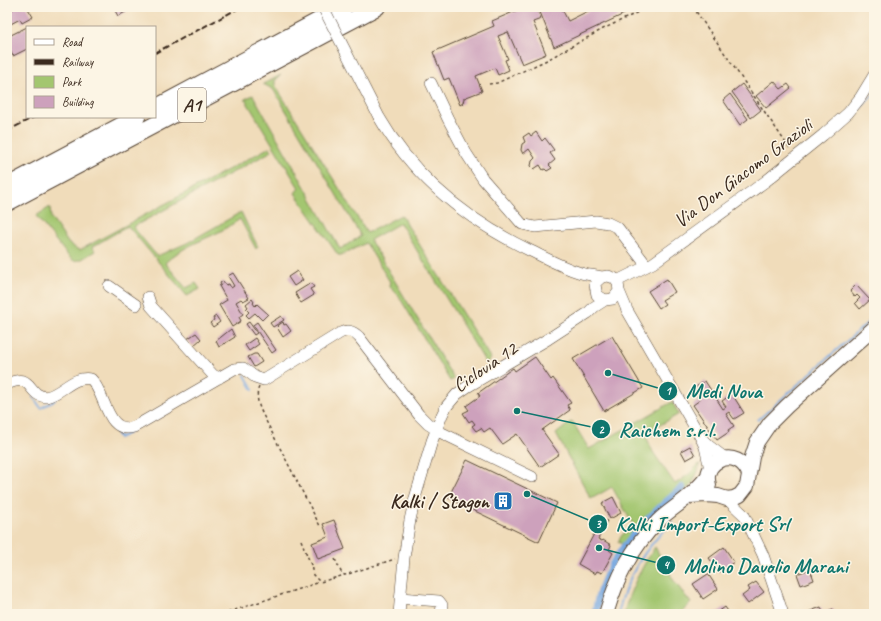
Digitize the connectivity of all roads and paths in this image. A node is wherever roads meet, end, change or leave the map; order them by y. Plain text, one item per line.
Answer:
1 (323, 7) edge
2 (344, 7) edge
3 (376, 7) edge
4 (649, 7) edge
5 (693, 7) edge
6 (874, 75) edge
7 (431, 83) dead end
8 (488, 84) dead end
9 (156, 107) edge
10 (135, 118) edge
11 (795, 158) junction
12 (7, 186) edge
13 (7, 203) edge
14 (647, 266) junction
15 (579, 272) junction
16 (602, 277) junction
17 (109, 286) dead end
18 (618, 286) junction
19 (595, 290) junction
20 (607, 300) junction
21 (627, 310) junction
22 (580, 318) junction
23 (874, 328) edge
24 (219, 378) junction
25 (264, 380) junction
26 (7, 384) edge
27 (436, 429) junction
28 (701, 438) junction
29 (757, 442) junction
30 (730, 458) junction
31 (709, 473) junction
32 (749, 474) junction
33 (532, 477) dead end
34 (745, 491) junction
35 (689, 496) junction
36 (722, 497) junction
37 (744, 514) junction
38 (320, 526) dead end
39 (301, 540) dead end
40 (404, 556) junction
41 (335, 558) dead end
42 (345, 575) junction
43 (320, 582) junction
44 (400, 598) junction
45 (223, 614) edge
46 (399, 614) edge
47 (441, 614) edge
48 (606, 614) edge
49 (783, 614) edge

1 - 15 street, bridge
2 - 9 highway, A1
3 - 13 highway, A1
4 - 8 path
5 - 11 path
6 - 11 street, Via Don Giacomo Grazioli
7 - 14 street
10 - 12 highway
11 - 14 street, Via Don Giacomo Grazioli
14 - 18 street, Via Don Giacomo Grazioli
15 - 16 street
15 - 19 street
16 - 18 street
16 - 19 street
17 - 24 street
18 - 20 street
18 - 21 street
19 - 20 street
19 - 22 street
20 - 21 street
20 - 22 street
21 - 28 street
22 - 27 street
23 - 29 main road
24 - 25 street
24 - 26 street
25 - 27 street
25 - 38 path
27 - 33 street
27 - 40 street
28 - 30 street
28 - 31 street
29 - 30 main road
29 - 32 main road
30 - 31 main road
30 - 32 main road
31 - 35 main road
31 - 36 main road
32 - 34 main road
34 - 36 main road
34 - 37 street
35 - 36 main road
35 - 48 main road
36 - 37 street
37 - 49 street
39 - 43 path
40 - 42 path
40 - 44 street
41 - 42 path
42 - 43 path
43 - 45 path
44 - 46 street
44 - 47 street

